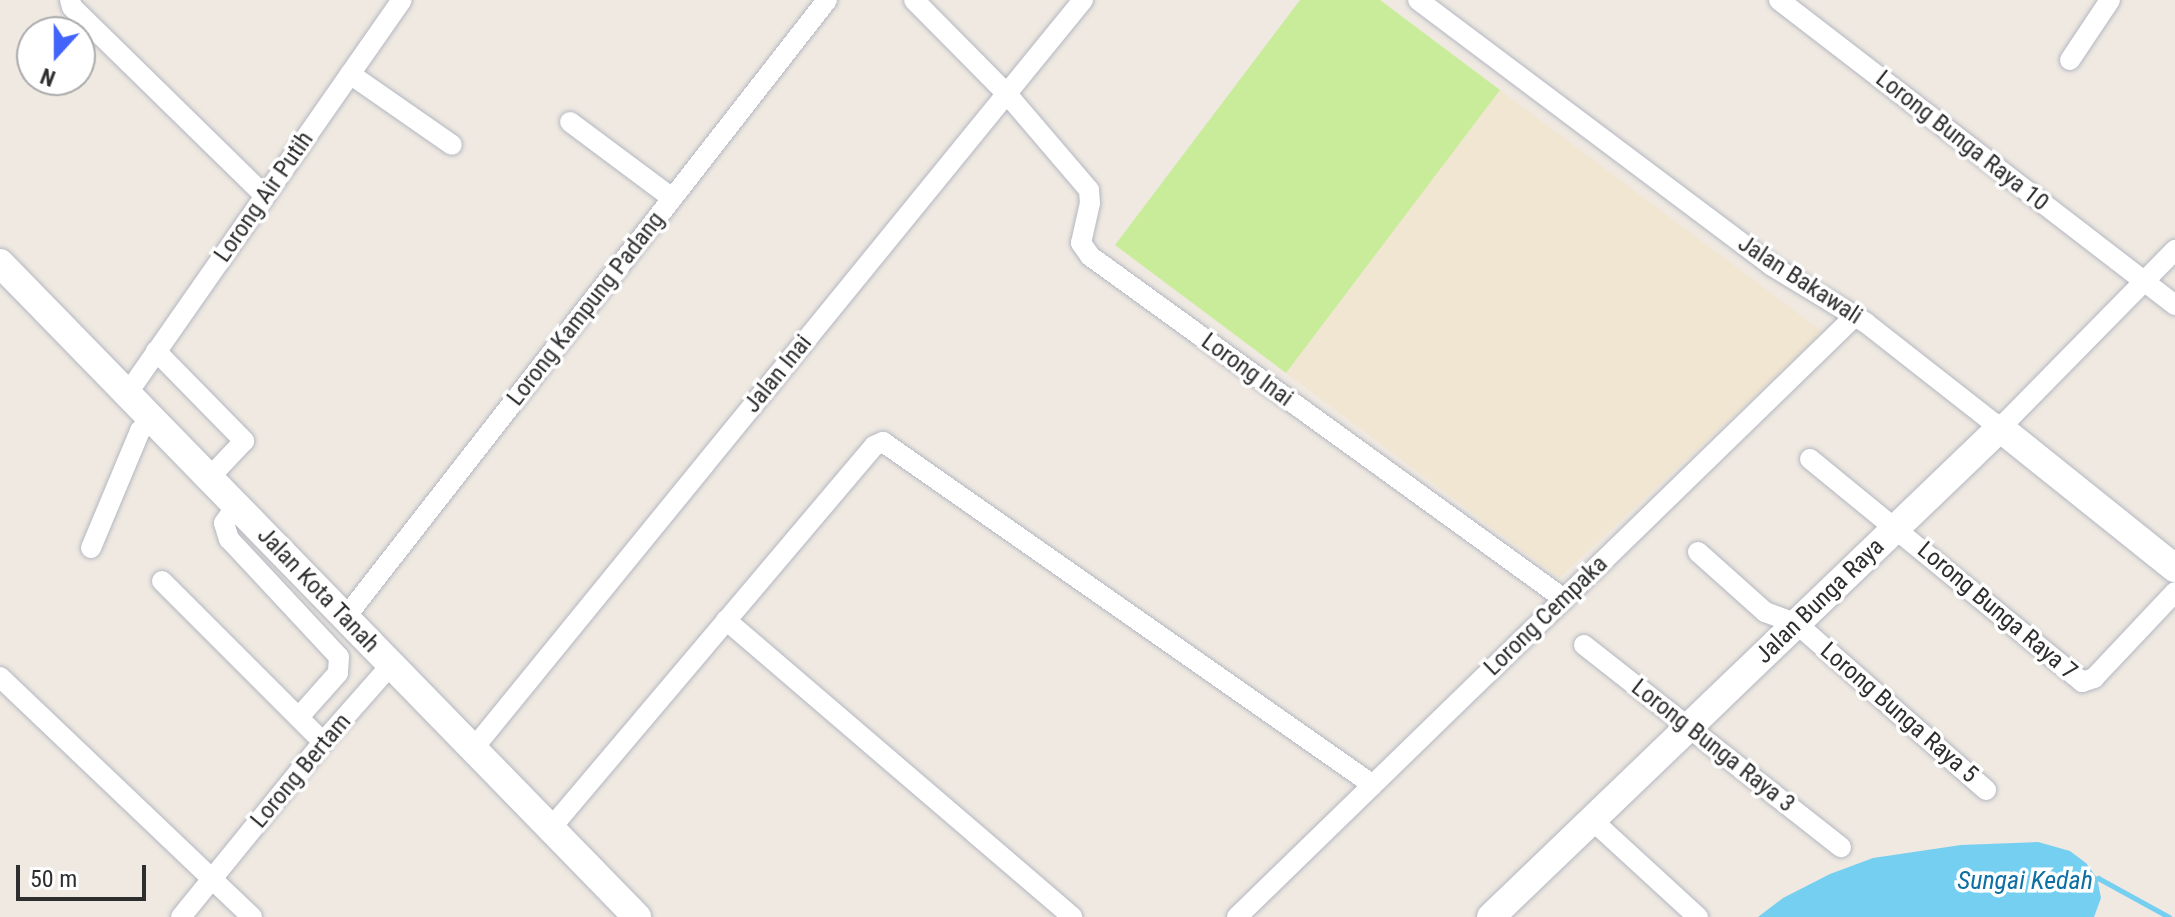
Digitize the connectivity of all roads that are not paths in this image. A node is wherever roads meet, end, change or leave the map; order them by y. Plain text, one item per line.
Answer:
1 (70, 0) edge
2 (402, 0) edge
3 (827, 0) edge
4 (914, 0) edge
5 (1083, 0) edge
6 (1418, 0) edge
7 (1779, 0) edge
8 (2110, 0) edge
9 (2070, 60) dead end
10 (350, 74) junction
11 (1007, 94) junction
12 (570, 122) dead end
13 (452, 145) dead end
14 (265, 196) junction
15 (672, 198) junction
16 (2175, 250) edge
17 (0, 263) edge
18 (2145, 282) junction
19 (2175, 305) edge
20 (1856, 315) junction
21 (156, 351) junction
22 (127, 394) junction
23 (151, 418) junction
24 (2000, 428) junction
25 (1810, 459) dead end
26 (209, 478) junction
27 (236, 506) junction
28 (1897, 527) junction
29 (91, 548) dead end
30 (1698, 552) dead end
31 (2175, 568) edge
32 (162, 581) dead end
33 (2175, 592) edge
34 (1564, 599) junction
35 (345, 618) junction
36 (726, 620) junction
37 (1796, 623) junction
38 (1584, 645) dead end
39 (391, 665) junction
40 (0, 677) edge
41 (299, 717) junction
42 (1688, 727) junction
43 (323, 742) junction
44 (473, 749) junction
45 (1373, 785) junction
46 (1986, 790) dead end
47 (1592, 820) junction
48 (551, 828) junction
49 (1841, 847) dead end
50 (212, 878) junction
51 (181, 917) edge
52 (252, 917) edge
53 (637, 917) edge
54 (1072, 917) edge
55 (1237, 917) edge
56 (1491, 917) edge
57 (1698, 917) edge

1 - 14 street
2 - 10 street, Lorong Air Putih
3 - 15 street, Lorong Kampung Padang
4 - 11 street, Lorong Inai
5 - 11 street, Jalan Inai
6 - 20 street, Jalan Bakawali
7 - 18 street, Lorong Bunga Raya 10
8 - 9 street
10 - 13 street
10 - 14 street, Lorong Air Putih
11 - 34 street, Lorong Inai
11 - 44 street, Jalan Inai
12 - 15 street
14 - 21 street, Lorong Air Putih
15 - 35 street, Lorong Kampung Padang
16 - 18 street, Jalan Bunga Raya
17 - 22 street, Jalan Kota Tanah
18 - 19 street, Lorong Bunga Raya 10
18 - 24 street, Jalan Bunga Raya
20 - 24 street, Jalan Bakawali
20 - 34 street, Lorong Cempaka
21 - 22 street, Lorong Air Putih
21 - 26 street
22 - 23 street, Jalan Kota Tanah
23 - 26 street, Jalan Kota Tanah
23 - 29 street
24 - 28 street, Jalan Bunga Raya
24 - 31 street, Jalan Bakawali
25 - 28 street, Lorong Bunga Raya 7
26 - 27 street, Jalan Kota Tanah
27 - 35 street, Jalan Kota Tanah
27 - 41 street
28 - 33 street, Lorong Bunga Raya 7
28 - 37 street, Jalan Bunga Raya
30 - 37 street, Lorong Bunga Raya 5
32 - 41 street
34 - 45 street, Lorong Cempaka
35 - 39 street, Jalan Kota Tanah
36 - 45 street
36 - 48 street
36 - 54 street
37 - 42 street, Jalan Bunga Raya
37 - 46 street, Lorong Bunga Raya 5
38 - 42 street, Lorong Bunga Raya 3
39 - 43 street, Lorong Bertam
39 - 44 street, Jalan Kota Tanah
40 - 50 street
41 - 43 street
42 - 47 street, Jalan Bunga Raya
42 - 49 street, Lorong Bunga Raya 3
43 - 50 street, Lorong Bertam
44 - 48 street, Jalan Kota Tanah
45 - 55 street, Lorong Cempaka
47 - 56 street, Jalan Bunga Raya
47 - 57 street
48 - 53 street, Jalan Kota Tanah
50 - 51 street, Lorong Bertam
50 - 52 street

